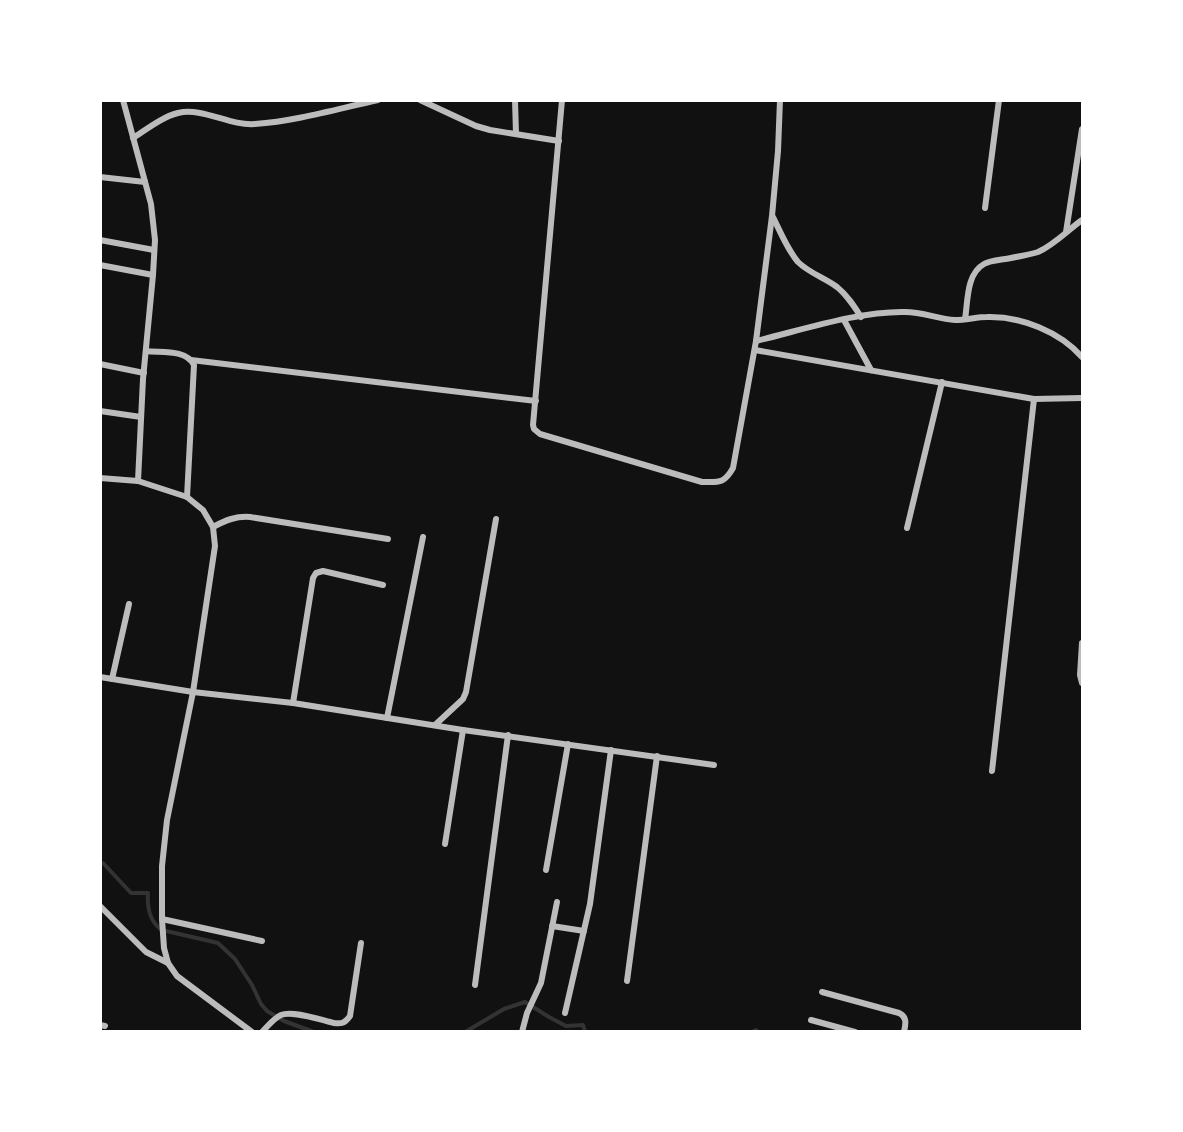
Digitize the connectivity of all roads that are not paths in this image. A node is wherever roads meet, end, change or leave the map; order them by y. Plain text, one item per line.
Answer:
1 (123, 100) edge
2 (378, 100) edge
3 (420, 100) edge
4 (515, 100) edge
5 (562, 100) edge
6 (780, 100) edge
7 (999, 100) edge
8 (1083, 129) edge
9 (516, 134) junction
10 (133, 138) junction
11 (559, 141) junction
12 (100, 177) edge
13 (145, 182) junction
14 (985, 208) dead end
15 (772, 216) junction
16 (1083, 219) edge
17 (1066, 232) junction
18 (100, 240) edge
19 (154, 250) junction
20 (100, 265) edge
21 (153, 274) junction
22 (861, 317) junction
23 (965, 319) junction
24 (844, 320) junction
25 (756, 341) junction
26 (755, 350) junction
27 (146, 351) junction
28 (1083, 357) edge
29 (191, 360) junction
30 (100, 364) edge
31 (871, 370) junction
32 (144, 373) junction
33 (942, 382) junction
34 (1083, 398) edge
35 (1034, 399) junction
36 (536, 401) junction
37 (100, 411) edge
38 (141, 417) junction
39 (100, 477) edge
40 (138, 481) junction
41 (187, 497) junction
42 (496, 519) dead end
43 (213, 527) junction
44 (907, 528) dead end
45 (423, 537) dead end
46 (388, 539) dead end
47 (384, 585) dead end
48 (129, 604) dead end
49 (1083, 643) edge
50 (100, 678) edge
51 (112, 679) junction
52 (1083, 683) edge
53 (193, 692) junction
54 (293, 703) junction
55 (387, 718) junction
56 (435, 724) junction
57 (463, 730) junction
58 (508, 735) junction
59 (568, 744) junction
60 (611, 750) junction
61 (657, 756) junction
62 (714, 765) dead end
63 (992, 771) dead end
64 (445, 844) dead end
65 (546, 870) dead end
66 (557, 903) dead end
67 (100, 906) edge
68 (162, 919) junction
69 (552, 926) junction
70 (584, 931) junction
71 (262, 941) dead end
72 (361, 943) dead end
73 (168, 963) junction
74 (627, 981) dead end
75 (475, 985) dead end
76 (822, 992) dead end
77 (565, 1013) dead end
78 (811, 1020) dead end
79 (252, 1032) edge
80 (262, 1032) edge
81 (522, 1032) edge
82 (855, 1032) edge
83 (904, 1032) edge

1 - 10 street
2 - 10 street
3 - 9 street
4 - 9 street
5 - 11 street
6 - 15 street
7 - 14 street
8 - 17 street
9 - 11 street
10 - 13 street
11 - 36 street
12 - 13 street
13 - 19 street
15 - 22 street
15 - 25 street
16 - 17 street
17 - 23 street
18 - 19 street
19 - 21 street
20 - 21 street
21 - 27 street
22 - 23 street
22 - 24 street
23 - 28 street
24 - 25 street
24 - 31 street
25 - 26 street
26 - 31 street
26 - 36 street
27 - 29 street
27 - 32 street
29 - 36 street
29 - 41 street
30 - 32 street
31 - 33 street
32 - 38 street
33 - 35 street
33 - 44 street
34 - 35 street
35 - 63 street
37 - 38 street
38 - 40 street
39 - 40 street
40 - 41 street
41 - 43 street
42 - 56 street
43 - 46 street
43 - 53 street
45 - 55 street
47 - 54 street
48 - 51 street
49 - 52 street
50 - 51 street
51 - 53 street
53 - 54 street
53 - 68 street
54 - 55 street
55 - 56 street
56 - 57 street
57 - 58 street
57 - 64 street
58 - 59 street
58 - 75 street
59 - 60 street
59 - 65 street
60 - 61 street
60 - 70 street
61 - 62 street
61 - 74 street
66 - 69 street
67 - 73 street
68 - 71 street
68 - 73 street
69 - 70 street
69 - 81 street
70 - 77 street
72 - 80 street
73 - 79 street
76 - 83 street
78 - 82 street

